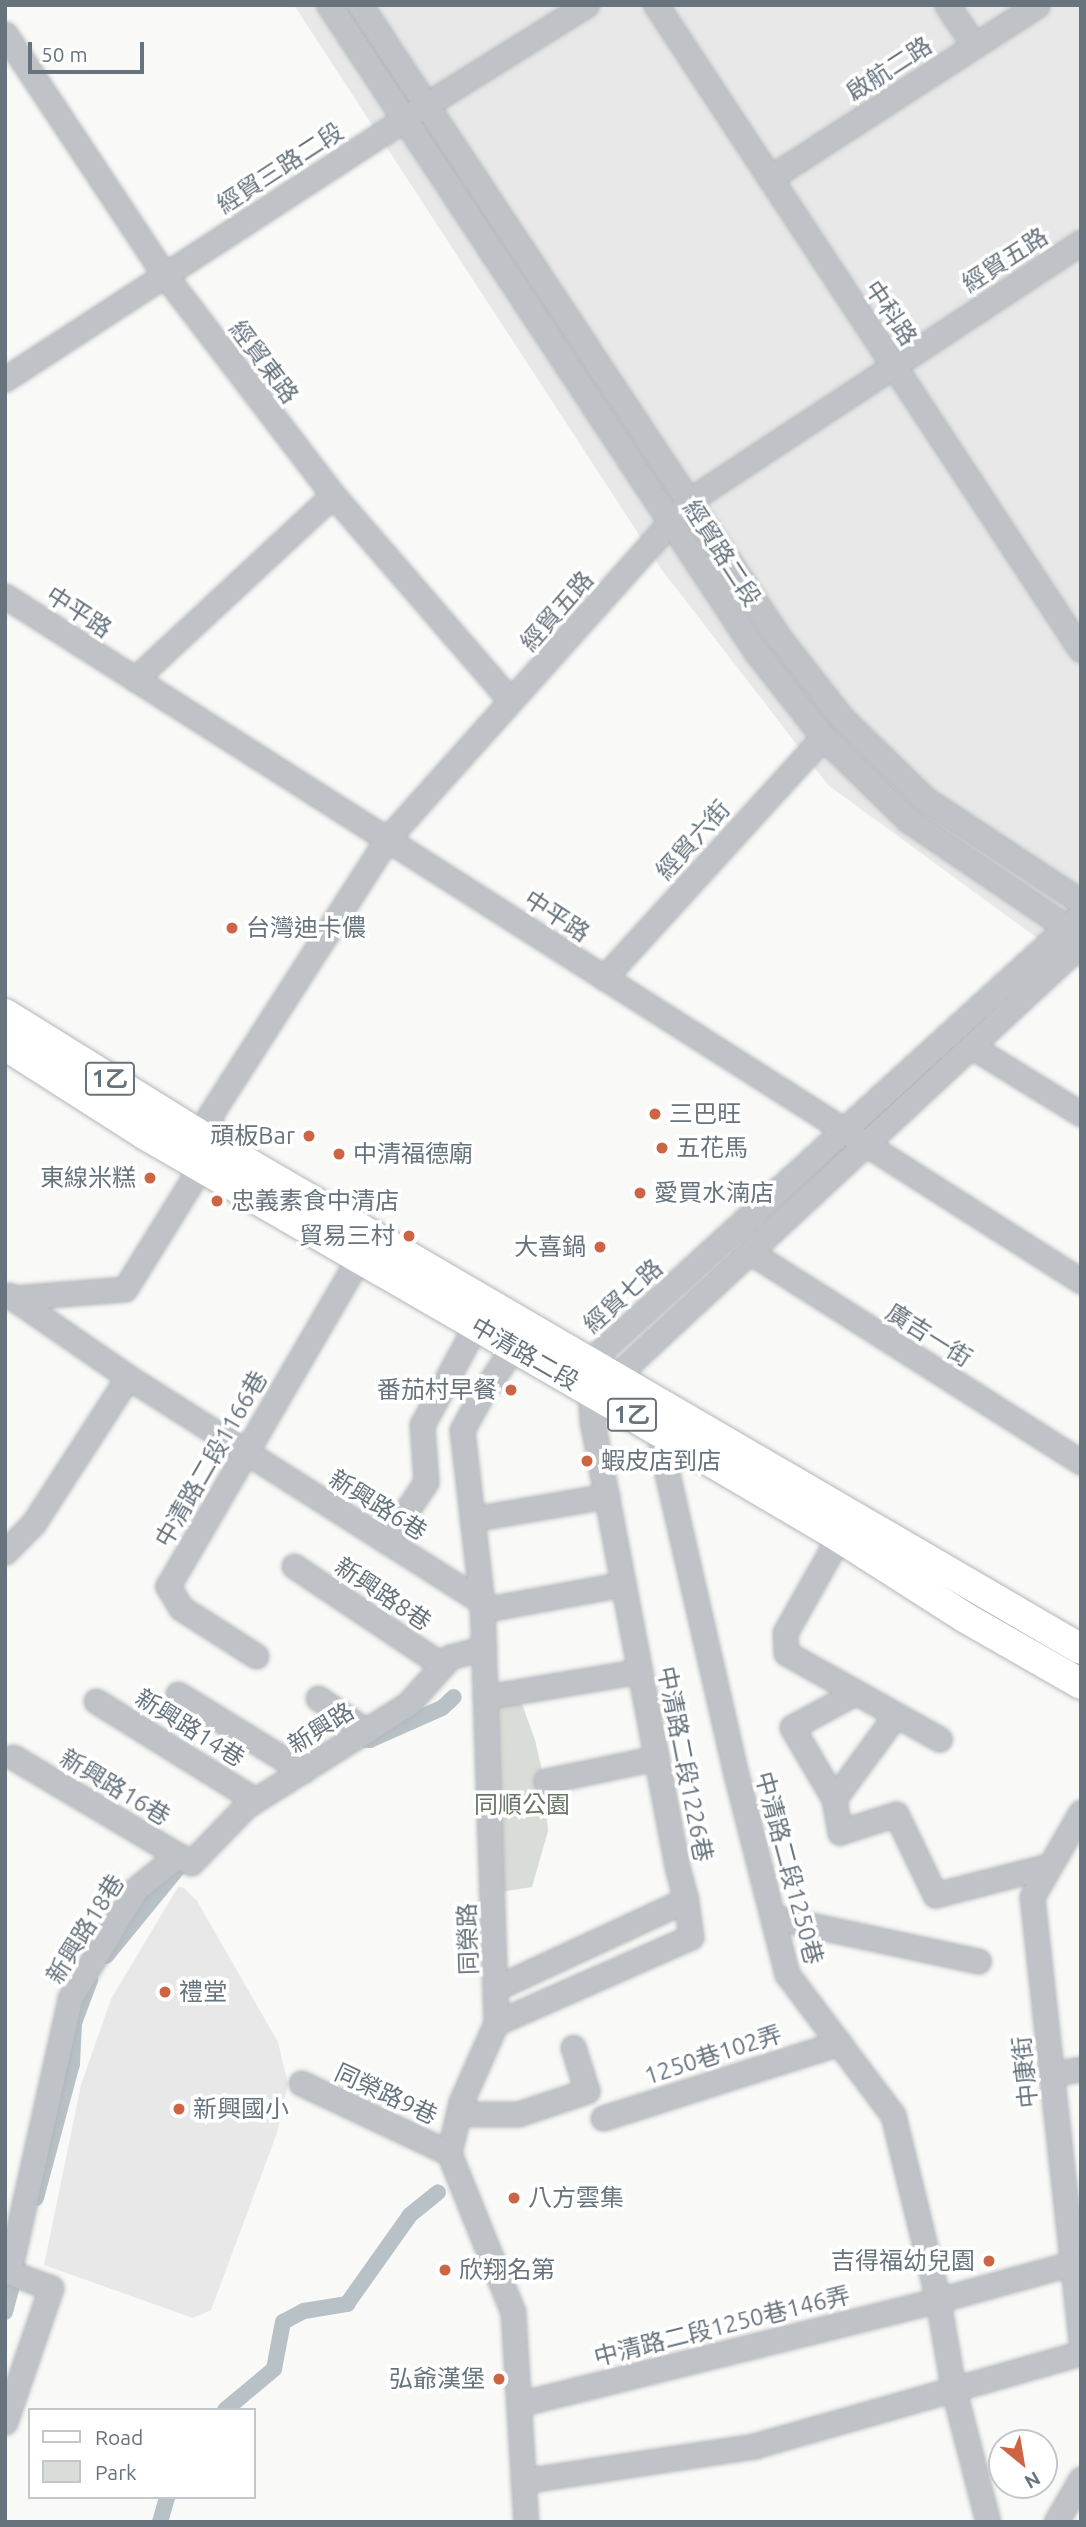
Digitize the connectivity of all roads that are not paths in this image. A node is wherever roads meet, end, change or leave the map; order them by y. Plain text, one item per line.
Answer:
1 (329, 5) edge
2 (360, 5) edge
3 (586, 5) edge
4 (656, 5) edge
5 (947, 5) edge
6 (1037, 5) edge
7 (5, 34) edge
8 (974, 45) junction
9 (426, 105) junction
10 (403, 120) junction
11 (770, 178) junction
12 (1081, 242) edge
13 (164, 274) junction
14 (894, 365) junction
15 (5, 379) edge
16 (333, 495) junction
17 (690, 499) junction
18 (670, 522) junction
19 (5, 596) edge
20 (1081, 650) edge
21 (135, 679) junction
22 (510, 700) junction
23 (823, 737) junction
24 (388, 838) junction
25 (1081, 902) edge
26 (1077, 931) edge
27 (604, 978) junction
28 (5, 1014) edge
29 (5, 1045) edge
30 (971, 1046) junction
31 (1081, 1114) edge
32 (844, 1130) junction
33 (866, 1144) junction
34 (207, 1155) junction
35 (750, 1252) junction
36 (358, 1259) junction
37 (1081, 1281) edge
38 (8, 1294) edge
39 (476, 1325) junction
40 (513, 1348) junction
41 (128, 1377) junction
42 (598, 1377) junction
43 (661, 1417) junction
44 (246, 1452) junction
45 (1081, 1462) edge
46 (607, 1496) junction
47 (472, 1519) junction
48 (839, 1537) junction
49 (386, 1541) junction
50 (5, 1552) edge
51 (293, 1566) dead end
52 (623, 1584) junction
53 (482, 1606) junction
54 (484, 1648) junction
55 (1081, 1649) edge
56 (256, 1656) dead end
57 (442, 1665) junction
58 (640, 1671) junction
59 (1081, 1684) edge
60 (855, 1693) junction
61 (178, 1694) dead end
62 (485, 1697) junction
63 (318, 1698) dead end
64 (96, 1701) dead end
65 (895, 1716) junction
66 (366, 1731) junction
67 (939, 1739) dead end
68 (13, 1757) dead end
69 (656, 1758) junction
70 (303, 1771) junction
71 (546, 1782) dead end
72 (834, 1799) junction
73 (255, 1800) junction
74 (1081, 1812) edge
75 (185, 1859) junction
76 (1048, 1866) junction
77 (686, 1900) junction
78 (773, 1917) junction
79 (978, 1961) dead end
80 (496, 1988) junction
81 (496, 2023) junction
82 (839, 2043) junction
83 (573, 2047) dead end
84 (1081, 2069) edge
85 (1052, 2074) junction
86 (301, 2083) dead end
87 (459, 2114) junction
88 (603, 2118) dead end
89 (449, 2153) junction
90 (1073, 2263) junction
91 (7, 2282) edge
92 (939, 2300) junction
93 (1081, 2338) edge
94 (1081, 2353) edge
95 (953, 2387) junction
96 (519, 2404) junction
97 (5, 2423) edge
98 (1081, 2479) edge
99 (523, 2482) junction
100 (526, 2522) edge
101 (988, 2522) edge
102 (1056, 2522) edge

1 - 10 street, 經貿路二段
2 - 9 street, 經貿路二段
3 - 9 street, 經貿三路二段
4 - 11 street, 中科路
5 - 8 street
6 - 8 street, 啟航二路
7 - 13 street, 經貿東路
8 - 11 street, 啟航二路
9 - 10 street, 經貿三路二段
9 - 17 street, 經貿路二段
10 - 13 street, 經貿三路二段
10 - 18 street, 經貿路二段
11 - 14 street, 中科路
12 - 14 street, 經貿五路
13 - 15 street, 經貿三路二段
13 - 16 street, 經貿東路
14 - 17 street, 經貿五路
14 - 20 street, 中科路
16 - 21 street
16 - 22 street, 經貿東路
17 - 18 street, 經貿五路
17 - 25 street, 經貿路二段
18 - 22 street, 經貿五路
18 - 23 street, 經貿路二段
19 - 21 street, 中平路
21 - 24 street, 中平路
22 - 24 street, 經貿五路
23 - 26 street, 經貿路二段
23 - 27 street, 經貿六街
24 - 27 street, 中平路
24 - 34 street, 經貿五路
26 - 30 street
26 - 32 street, 經貿七路
27 - 32 street, 中平路
28 - 34 main road, 中清路二段 / 1乙
29 - 34 main road, 中清路二段 / 1乙
30 - 31 street
30 - 33 street
32 - 33 street, 中平路
32 - 42 street, 經貿七路
33 - 35 street
33 - 37 street, 中平路
34 - 36 main road, 中清路二段 / 1乙
34 - 38 street
34 - 42 main road, 中清路二段 / 1乙
35 - 42 street
35 - 45 street, 廣吉一街
36 - 39 main road, 中清路二段 / 1乙
36 - 44 street, 中清路二段1166巷
38 - 41 street, 新興路6巷
39 - 40 main road, 中清路二段 / 1乙
39 - 49 street
40 - 42 main road, 中清路二段 / 1乙
40 - 47 street, 同榮路
41 - 44 street, 新興路6巷
41 - 50 street
42 - 43 main road, 中清路二段 / 1乙
42 - 46 street, 中清路二段1226巷
43 - 48 main road, 中清路二段 / 1乙
43 - 55 main road, 中清路二段 / 1乙
43 - 78 street, 中清路二段1250巷
44 - 49 street, 新興路6巷
44 - 56 street, 中清路二段1166巷
46 - 47 street
46 - 52 street, 中清路二段1226巷
47 - 53 street, 同榮路
48 - 59 main road, 中清路二段 / 1乙
48 - 60 street
49 - 53 street, 新興路6巷
51 - 57 street, 新興路8巷
52 - 53 street
52 - 58 street, 中清路二段1226巷
53 - 54 street, 同榮路
54 - 57 street, 新興路
54 - 62 street, 同榮路
57 - 66 street, 新興路
58 - 62 street
58 - 69 street, 中清路二段1226巷
60 - 65 street
60 - 72 street
61 - 70 street
62 - 80 street, 同榮路
63 - 66 street
64 - 73 street, 新興路14巷
65 - 67 street
65 - 72 street
66 - 70 street, 新興路
68 - 75 street, 新興路16巷
69 - 71 street
69 - 77 street, 中清路二段1226巷
70 - 73 street, 新興路
72 - 76 street
73 - 75 street, 新興路
74 - 76 street, 中康街
75 - 91 street, 新興路18巷
76 - 85 street, 中康街
77 - 80 street
77 - 81 street, 中清路二段1226巷
78 - 79 street
78 - 82 street, 中清路二段1250巷
80 - 81 street, 同榮路
81 - 87 street, 同榮路
82 - 88 street, 1250巷102弄
82 - 92 street, 中清路二段1250巷
83 - 87 street
84 - 85 street
85 - 90 street, 中康街
86 - 89 street, 同榮路9巷
87 - 89 street, 同榮路
89 - 96 street
90 - 92 street, 中清路二段1250巷146弄
90 - 93 street, 中康街
91 - 97 street, 新興路18巷
92 - 95 street, 中清路二段1250巷
92 - 96 street, 中清路二段1250巷146弄
94 - 95 street
95 - 99 street
95 - 101 street, 中清路二段1250巷
96 - 99 street
98 - 102 street
99 - 100 street

